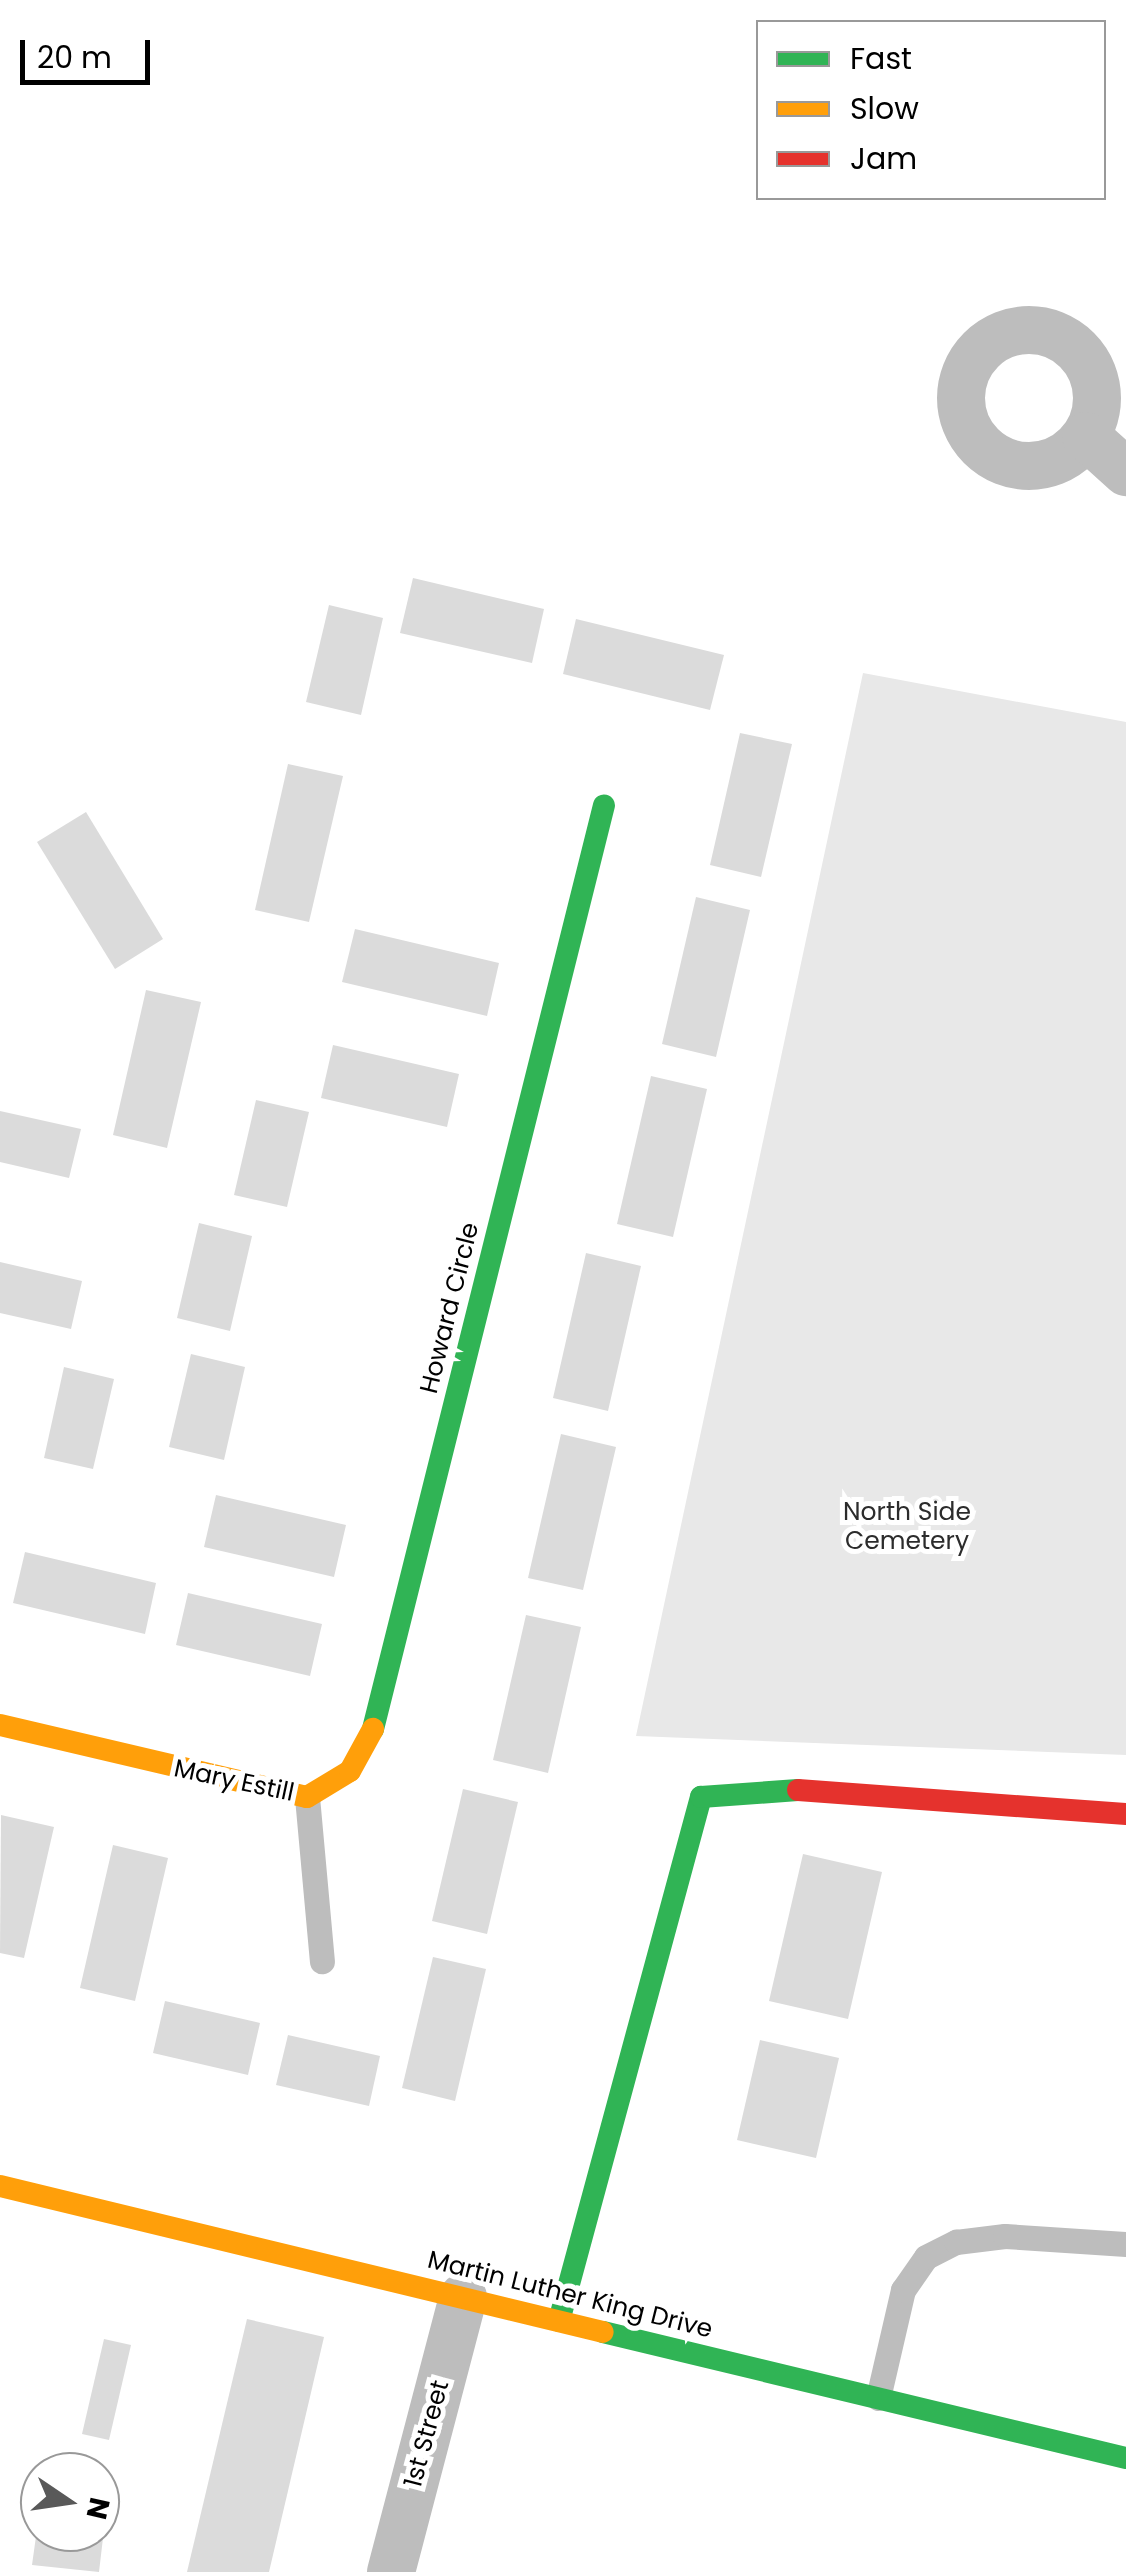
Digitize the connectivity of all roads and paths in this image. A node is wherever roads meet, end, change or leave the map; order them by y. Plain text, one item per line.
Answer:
1 (1086, 436) dead end
2 (1126, 472) edge
3 (604, 805) dead end
4 (0, 1725) edge
5 (308, 1797) junction
6 (1126, 1814) edge
7 (322, 1961) dead end
8 (0, 2186) edge
9 (1126, 2244) edge
10 (463, 2297) junction
11 (558, 2321) junction
12 (878, 2398) junction
13 (1126, 2458) edge
14 (391, 2572) edge

1 - 2 street
3 - 5 street, Howard Circle
4 - 5 street, Mary Estill
5 - 7 lane, Mary Estill
6 - 11 street
8 - 10 street, Martin Luther King Drive
9 - 12 lane
10 - 11 street, Martin Luther King Drive
10 - 14 street, 1st Street
11 - 12 street, Martin Luther King Drive
12 - 13 street, Martin Luther King Drive

